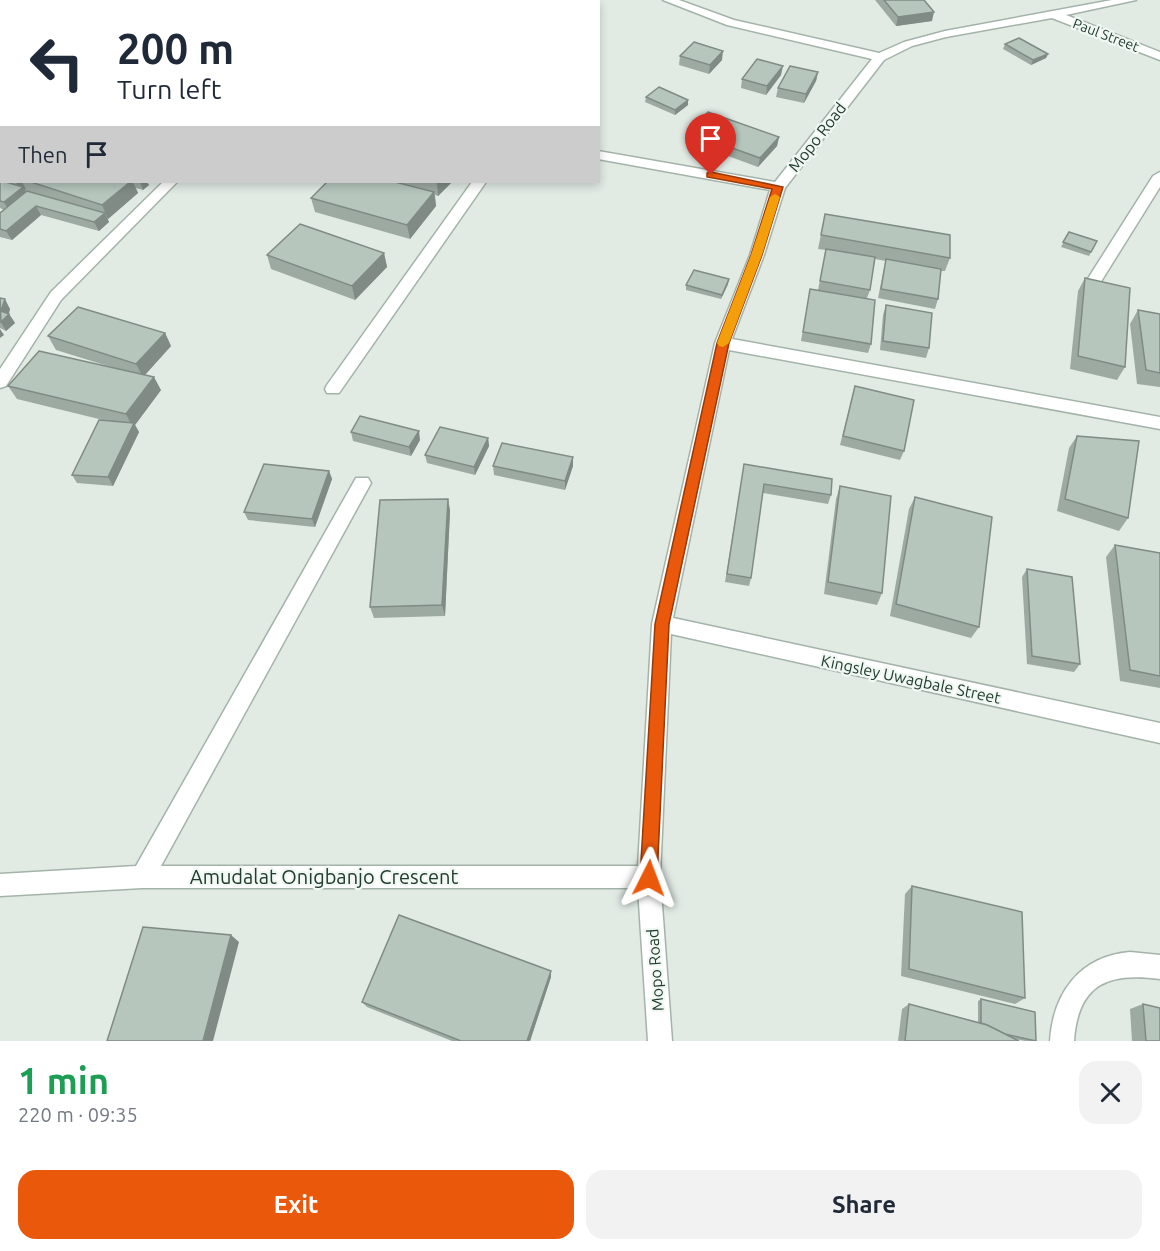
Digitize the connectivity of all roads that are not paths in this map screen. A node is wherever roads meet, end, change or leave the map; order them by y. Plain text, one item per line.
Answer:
1 (669, 0) edge
2 (1130, 0) edge
3 (1051, 14) junction
4 (1160, 56) edge
5 (880, 57) junction
6 (600, 155) edge
7 (1160, 176) edge
8 (169, 183) edge
9 (478, 183) edge
10 (778, 187) junction
11 (1092, 284) edge
12 (723, 343) junction
13 (0, 382) edge
14 (333, 389) dead end
15 (1160, 423) edge
16 (362, 483) dead end
17 (662, 624) junction
18 (1160, 733) edge
19 (142, 877) junction
20 (649, 878) junction
21 (0, 885) edge
22 (1160, 967) edge
23 (660, 1041) edge
24 (1062, 1041) edge

1 - 5 street
2 - 3 street, Mopo Road
3 - 4 street, Paul Street
3 - 5 street, Mopo Road
5 - 10 street, Mopo Road
6 - 10 street
7 - 11 street
8 - 13 street
9 - 14 street
10 - 12 street, Mopo Road
12 - 15 street
12 - 17 street, Mopo Road
16 - 19 street
17 - 18 street, Kingsley Uwagbale Street
17 - 20 street, Mopo Road
19 - 20 street, Amudalat Onigbanjo Crescent
19 - 21 street, Amudalat Onigbanjo Crescent
20 - 23 street, Mopo Road
22 - 24 street

